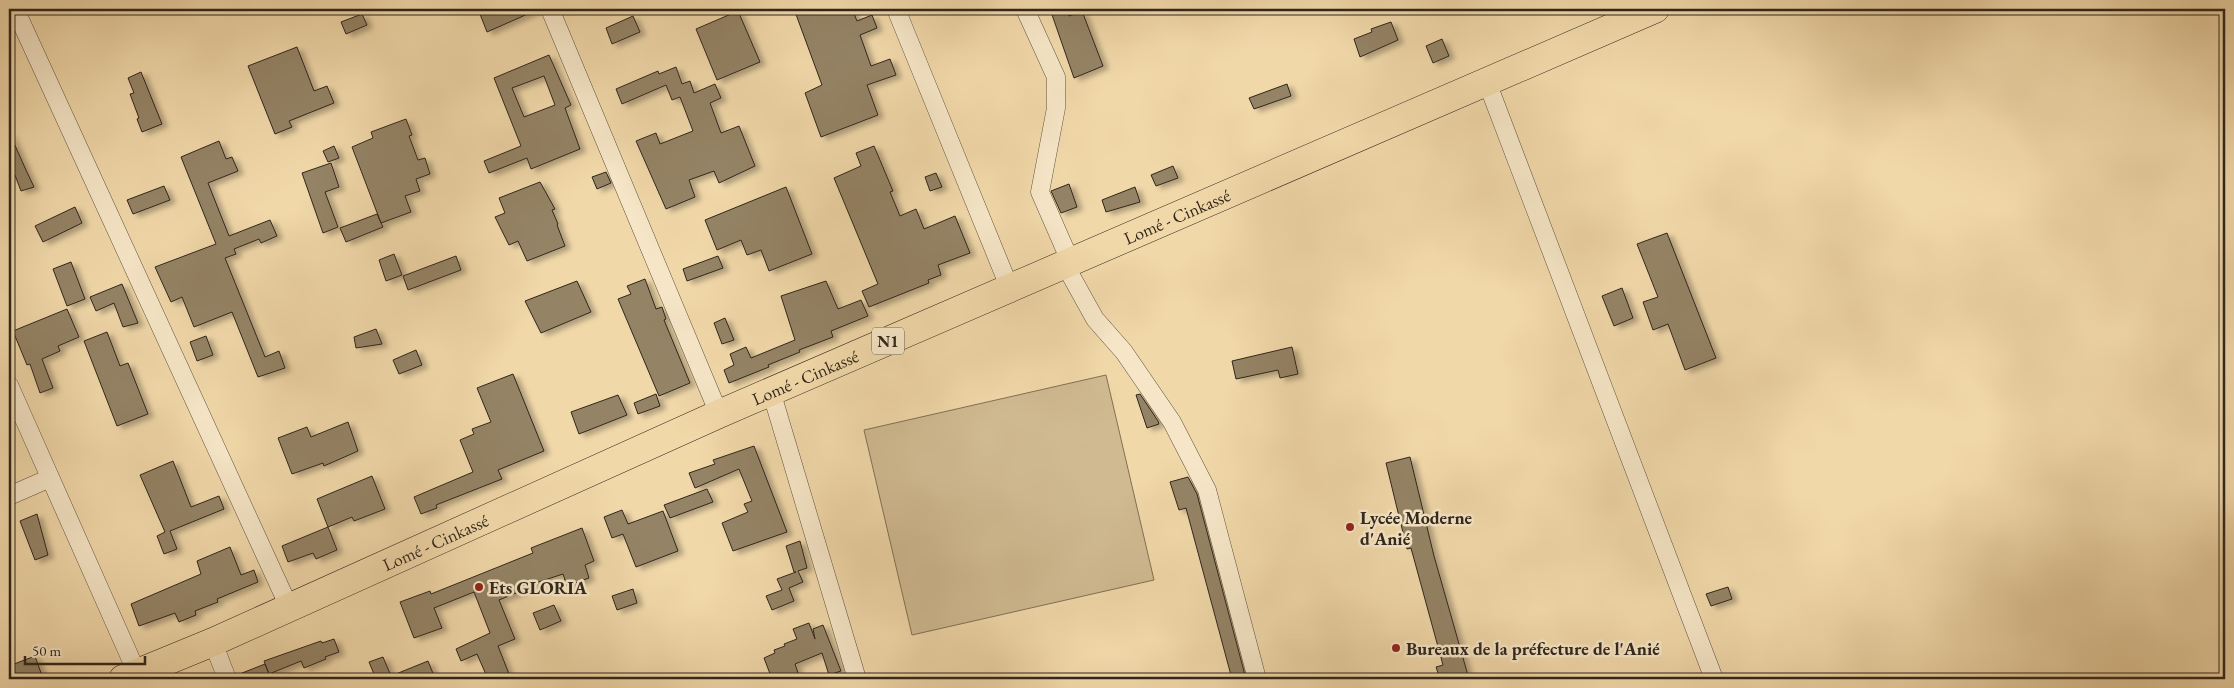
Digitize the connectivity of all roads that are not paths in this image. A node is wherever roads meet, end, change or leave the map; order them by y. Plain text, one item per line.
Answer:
1 (15, 9) edge
2 (550, 9) edge
3 (896, 9) edge
4 (1025, 9) edge
5 (1655, 9) edge
6 (1487, 82) junction
7 (1068, 264) junction
8 (1010, 288) junction
9 (9, 385) edge
10 (771, 391) junction
11 (718, 414) junction
12 (50, 478) junction
13 (9, 496) edge
14 (290, 607) junction
15 (213, 642) junction
16 (130, 676) edge
17 (227, 679) edge
18 (857, 679) edge
19 (1257, 679) edge
20 (1714, 679) edge

1 - 14 street
2 - 11 street
3 - 8 street
4 - 7 street
5 - 6 highway, Lomé - Cinkassé / N1
6 - 7 highway, Lomé - Cinkassé / N1
6 - 20 street
7 - 8 highway, Lomé - Cinkassé / N1
7 - 19 street
8 - 10 highway, Lomé - Cinkassé / N1
9 - 12 street
10 - 11 highway, Lomé - Cinkassé / N1
10 - 18 street
11 - 14 highway, Lomé - Cinkassé / N1
12 - 13 street
12 - 16 street
14 - 15 highway, Lomé - Cinkassé / N1
15 - 16 highway, Lomé - Cinkassé / N1
15 - 17 street

